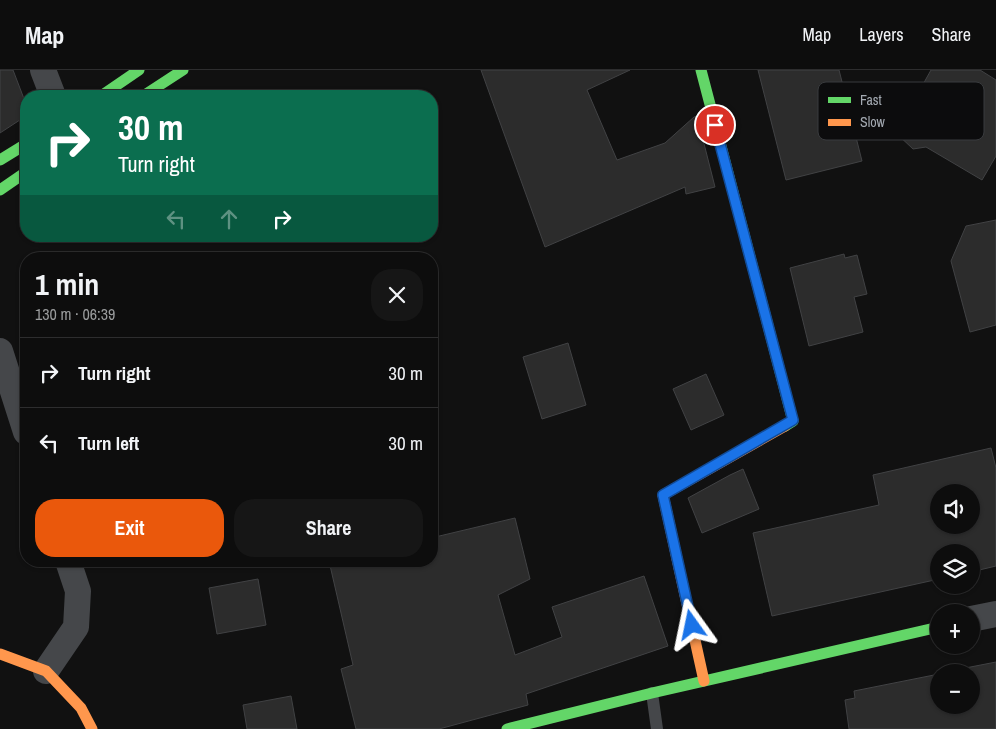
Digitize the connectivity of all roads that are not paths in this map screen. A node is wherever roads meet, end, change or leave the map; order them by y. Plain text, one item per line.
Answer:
1 (44, 70) edge
2 (139, 70) edge
3 (183, 70) edge
4 (701, 70) edge
5 (51, 90) edge
6 (110, 90) edge
7 (152, 90) edge
8 (20, 148) edge
9 (0, 160) edge
10 (20, 176) edge
11 (0, 190) edge
12 (0, 351) edge
13 (20, 413) edge
14 (70, 567) edge
15 (996, 614) edge
16 (980, 617) edge
17 (930, 629) edge
18 (0, 654) edge
19 (46, 671) junction
20 (704, 681) junction
21 (652, 693) junction
22 (92, 729) edge
23 (507, 729) edge
24 (657, 729) edge

1 - 5 street
2 - 6 street
3 - 7 street
4 - 20 street
8 - 9 street
10 - 11 street
12 - 13 street
14 - 19 street
15 - 16 street
17 - 20 street
18 - 19 street
19 - 22 street
20 - 21 street
21 - 23 street
21 - 24 lane

